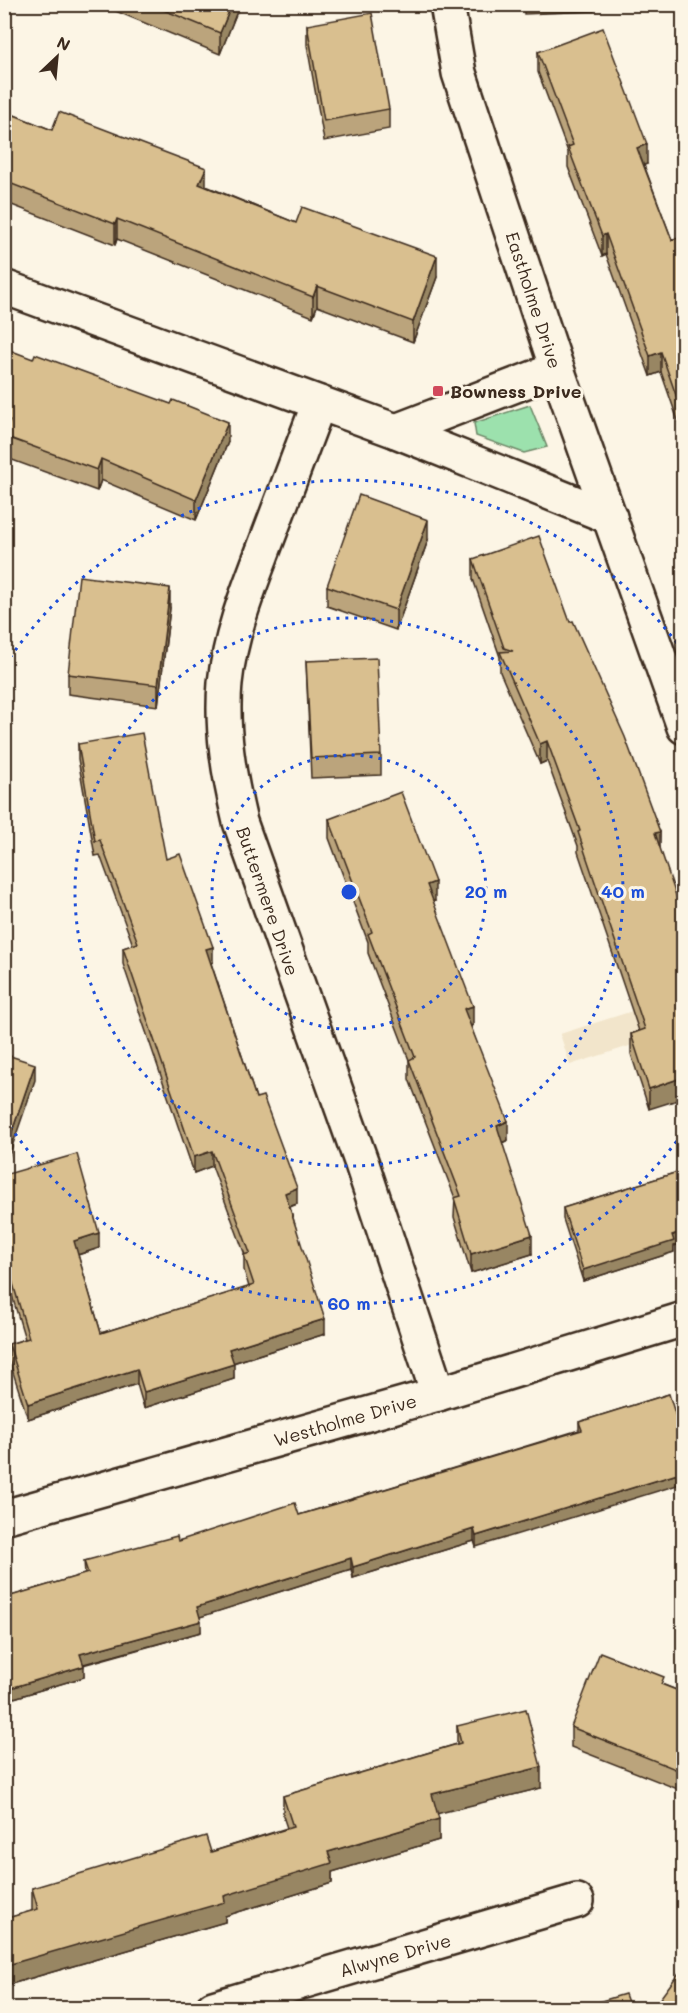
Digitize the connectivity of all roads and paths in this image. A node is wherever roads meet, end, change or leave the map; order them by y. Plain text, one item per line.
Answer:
1 (447, 4) edge
2 (4, 287) edge
3 (557, 369) junction
4 (319, 403) junction
5 (396, 431) junction
6 (610, 517) junction
7 (684, 727) edge
8 (684, 1319) edge
9 (438, 1394) junction
10 (4, 1518) edge
11 (577, 1901) dead end
12 (213, 2008) edge

1 - 3 street, Eastholme Drive
2 - 4 street
3 - 5 street
3 - 6 street, Eastholme Drive
4 - 5 street
4 - 9 street, Buttermere Drive
5 - 6 street
6 - 7 street, Eastholme Drive
8 - 9 street, Westholme Drive
9 - 10 street, Westholme Drive
11 - 12 street, Alwyne Drive

